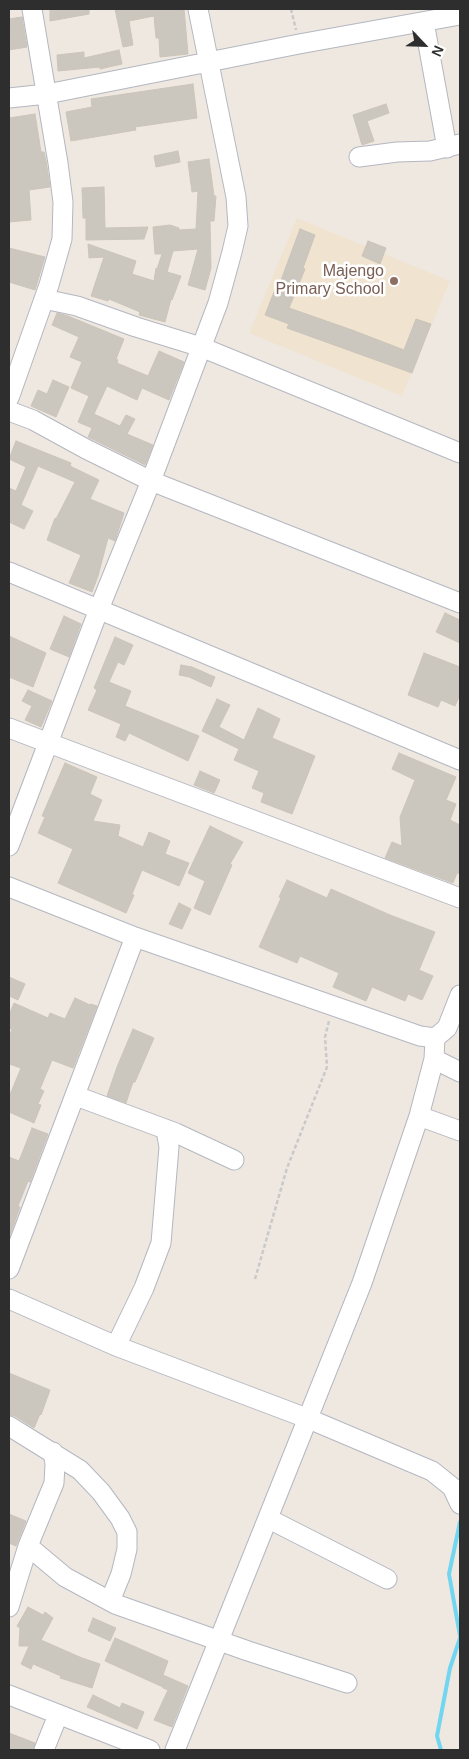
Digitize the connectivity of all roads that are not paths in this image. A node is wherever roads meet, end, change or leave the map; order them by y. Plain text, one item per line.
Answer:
1 (32, 9) edge
2 (198, 9) edge
3 (460, 15) edge
4 (417, 18) edge
5 (208, 61) junction
6 (47, 94) junction
7 (9, 98) edge
8 (453, 146) edge
9 (359, 157) dead end
10 (44, 299) junction
11 (201, 347) junction
12 (9, 398) edge
13 (9, 411) edge
14 (460, 453) edge
15 (151, 481) junction
16 (9, 572) edge
17 (460, 603) edge
18 (99, 609) junction
19 (9, 728) edge
20 (49, 744) junction
21 (460, 760) edge
22 (9, 846) edge
23 (9, 887) edge
24 (460, 898) edge
25 (135, 937) junction
26 (460, 995) edge
27 (436, 1038) junction
28 (434, 1059) junction
29 (460, 1072) edge
30 (76, 1096) junction
31 (419, 1116) junction
32 (166, 1130) junction
33 (460, 1131) edge
34 (234, 1160) dead end
35 (9, 1269) edge
36 (9, 1299) edge
37 (116, 1346) junction
38 (309, 1419) junction
39 (9, 1426) edge
40 (53, 1452) junction
41 (460, 1504) edge
42 (269, 1519) junction
43 (28, 1546) junction
44 (387, 1579) dead end
45 (110, 1601) junction
46 (9, 1607) edge
47 (218, 1640) junction
48 (347, 1683) dead end
49 (9, 1696) edge
50 (58, 1715) junction
51 (44, 1750) edge
52 (150, 1750) edge
53 (175, 1750) edge

1 - 6 street
2 - 5 street
3 - 4 street
4 - 5 street
4 - 8 street
5 - 6 street
5 - 11 street
6 - 7 street
6 - 10 street
8 - 9 street
10 - 11 street
10 - 12 street
11 - 14 street
11 - 15 street
13 - 15 street
15 - 17 street
15 - 18 street
16 - 18 street
18 - 20 street
18 - 21 street
19 - 20 street
20 - 22 street
20 - 24 street
23 - 25 street
25 - 27 street
25 - 30 street
26 - 27 street
27 - 28 street
28 - 29 street
28 - 31 street
30 - 32 street
30 - 35 street
31 - 33 street
31 - 38 street
32 - 34 street
32 - 37 street
36 - 37 street
37 - 38 street
38 - 41 street
38 - 42 street
39 - 40 street
40 - 43 street
40 - 45 street
42 - 44 street
42 - 47 street
43 - 45 street
43 - 46 street
45 - 47 street
47 - 48 street
47 - 53 street
49 - 50 street
50 - 51 street
50 - 52 street

